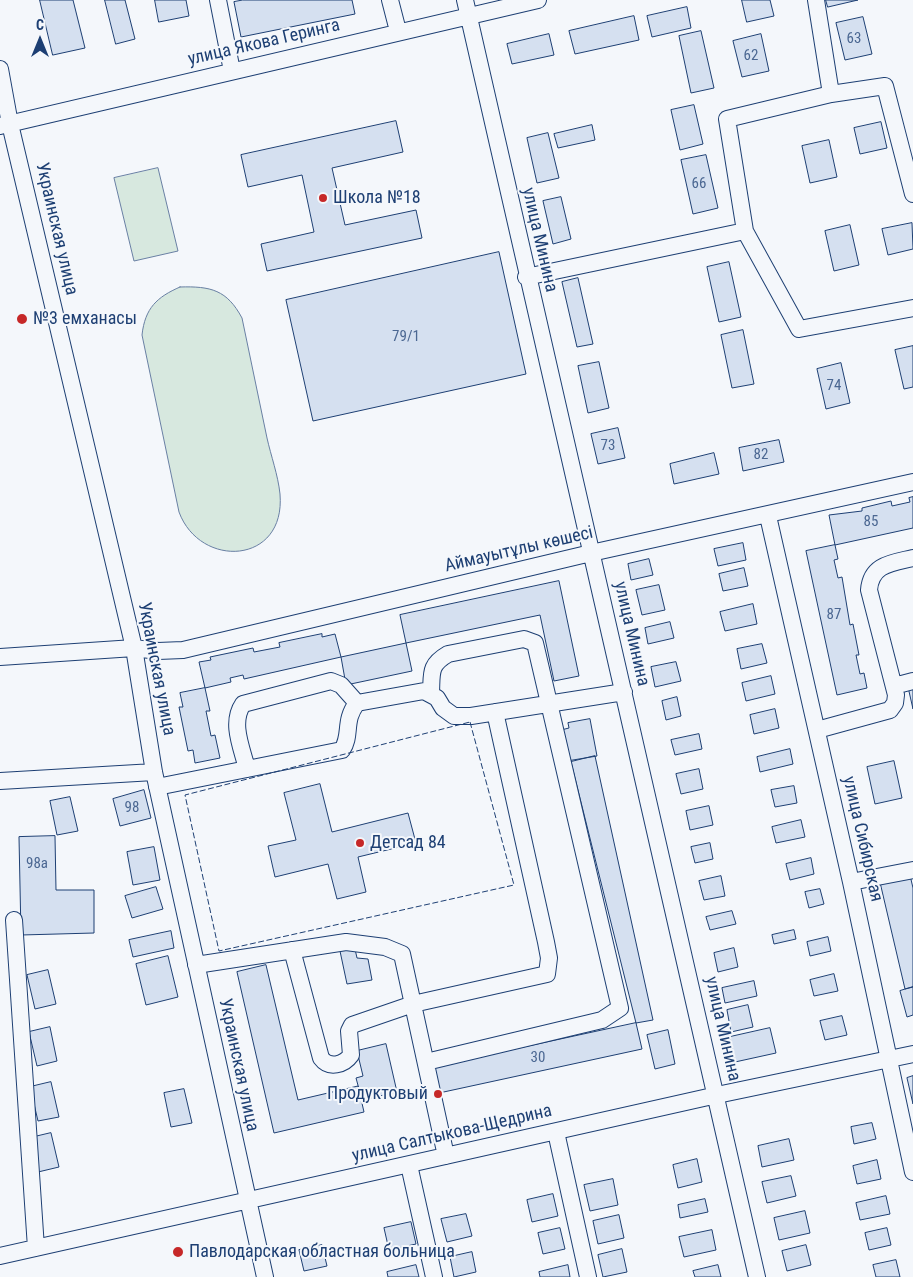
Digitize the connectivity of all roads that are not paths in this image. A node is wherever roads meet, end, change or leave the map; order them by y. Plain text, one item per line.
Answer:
1 (218, 0) edge
2 (390, 0) edge
3 (538, 0) edge
4 (816, 0) edge
5 (466, 7) edge
6 (398, 31) junction
7 (0, 69) edge
8 (232, 71) junction
9 (831, 94) junction
10 (5, 125) edge
11 (913, 194) edge
12 (745, 230) junction
13 (526, 277) junction
14 (913, 308) edge
15 (913, 482) edge
16 (768, 516) junction
17 (592, 553) junction
18 (913, 558) edge
19 (134, 648) junction
20 (0, 657) edge
21 (913, 681) edge
22 (894, 686) junction
23 (624, 692) junction
24 (431, 693) junction
25 (357, 703) junction
26 (549, 704) junction
27 (495, 712) junction
28 (817, 730) junction
29 (247, 769) junction
30 (156, 779) junction
31 (0, 781) edge
32 (913, 870) edge
33 (851, 882) junction
34 (14, 920) dead end
35 (292, 950) junction
36 (196, 965) junction
37 (413, 1004) junction
38 (913, 1054) edge
39 (890, 1060) junction
40 (426, 1062) junction
41 (717, 1095) junction
42 (556, 1132) junction
43 (446, 1156) junction
44 (409, 1165) junction
45 (913, 1172) edge
46 (247, 1201) junction
47 (36, 1248) junction
48 (0, 1256) edge
49 (264, 1277) edge
50 (434, 1277) edge
51 (588, 1277) edge
52 (758, 1277) edge

1 - 8 street
2 - 6 street
3 - 5 street, улица Якова Геринга
4 - 9 street
5 - 6 street, улица Якова Геринга
5 - 13 street, улица Минина
6 - 8 street, улица Якова Геринга
7 - 10 street, Украинская улица
8 - 10 street, улица Якова Геринга
9 - 11 street
9 - 12 street
10 - 19 street, Украинская улица
12 - 13 street
12 - 14 street
13 - 17 street, улица Минина
15 - 16 street, Аймауытұлы көшесі
16 - 17 street, Аймауытұлы көшесі
16 - 28 street, улица Сибирская
17 - 19 street, Аймауытұлы көшесі
17 - 23 street, улица Минина
18 - 22 street
19 - 20 street, Аймауытұлы көшесі
19 - 30 street, Украинская улица
21 - 22 street
22 - 28 street
23 - 26 street
23 - 41 street, улица Минина
24 - 25 street
24 - 26 street
24 - 27 street
25 - 29 street
25 - 29 street
26 - 27 street
26 - 40 street
27 - 37 street
28 - 33 street, улица Сибирская
29 - 30 street
30 - 31 street
30 - 36 street, Украинская улица
32 - 33 street
33 - 39 street, улица Сибирская
34 - 47 street
35 - 36 street
35 - 37 street
35 - 37 street
36 - 46 street, Украинская улица
37 - 40 street
38 - 39 street, улица Салтыкова-Щедрина
39 - 41 street, улица Салтыкова-Щедрина
39 - 45 street, улица Сибирская
40 - 43 street
41 - 42 street, улица Салтыкова-Щедрина
41 - 52 street, улица Минина
42 - 43 street, улица Салтыкова-Щедрина
42 - 51 street
43 - 44 street, улица Салтыкова-Щедрина
44 - 46 street, улица Салтыкова-Щедрина
44 - 50 street
46 - 47 street, улица Салтыкова-Щедрина
46 - 49 street, Украинская улица
47 - 48 street, улица Салтыкова-Щедрина

